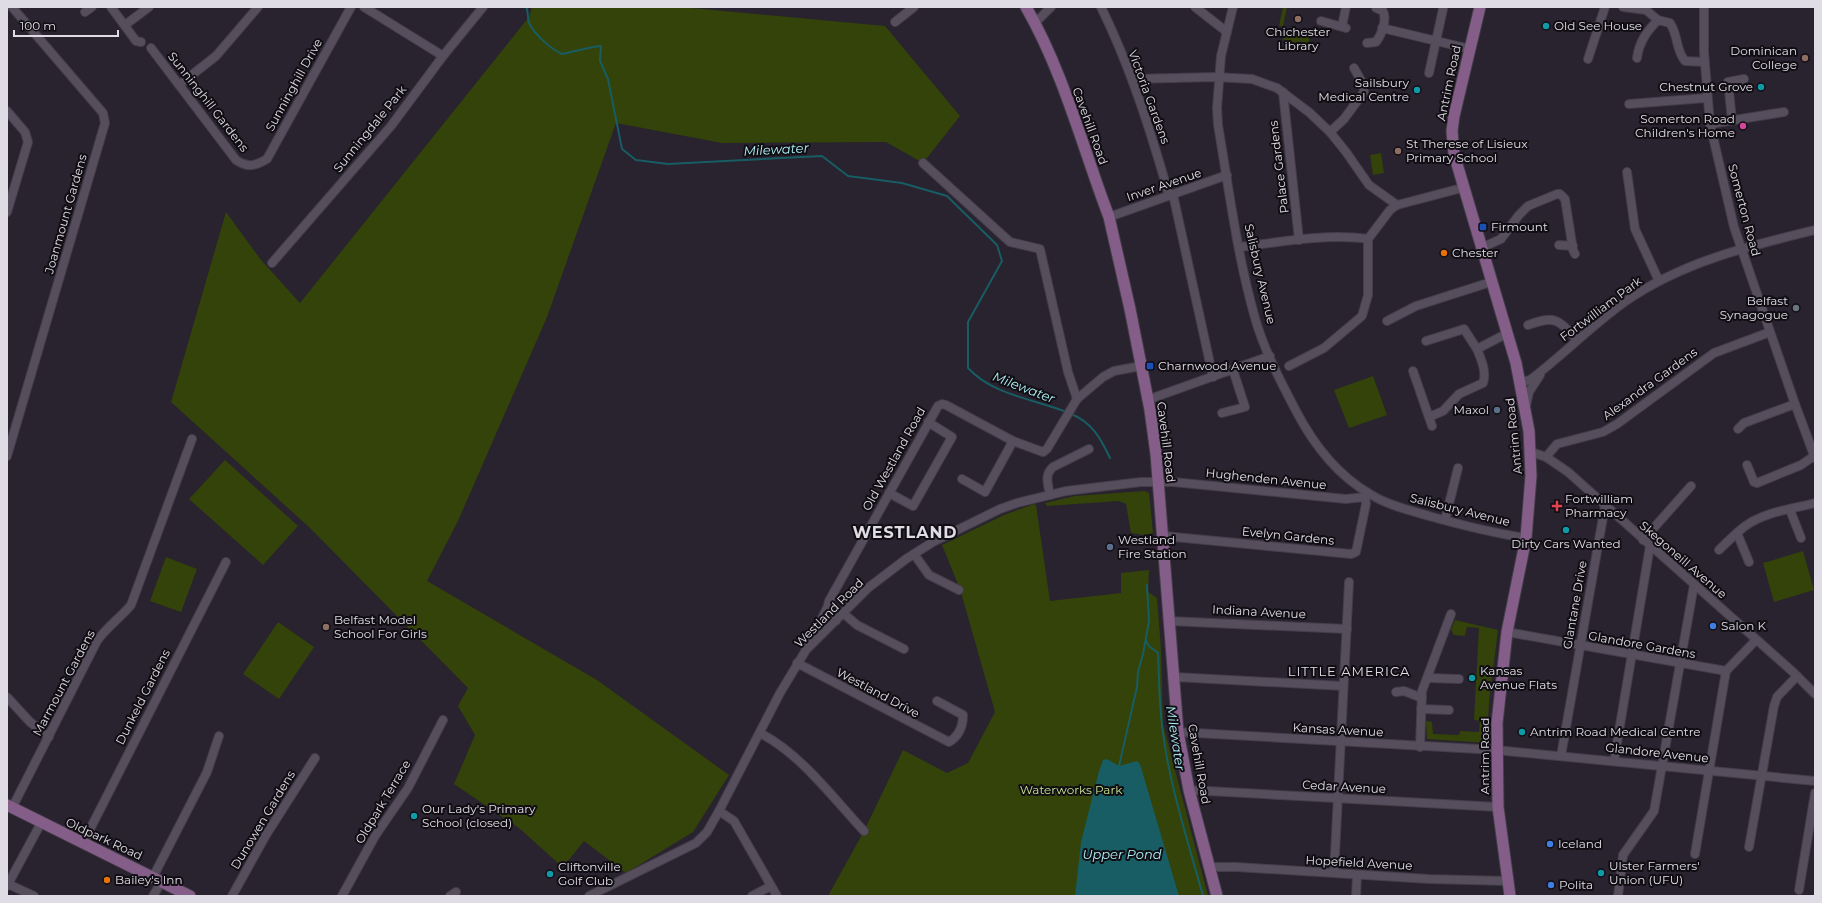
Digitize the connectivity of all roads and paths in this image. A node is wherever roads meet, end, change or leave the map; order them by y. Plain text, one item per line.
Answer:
1 (12, 7) edge
2 (111, 7) edge
3 (149, 7) edge
4 (258, 7) edge
5 (351, 7) edge
6 (364, 7) edge
7 (483, 7) edge
8 (914, 7) edge
9 (1026, 7) edge
10 (1051, 7) edge
11 (1101, 7) edge
12 (1195, 7) edge
13 (1233, 7) edge
14 (1346, 7) edge
15 (1480, 7) edge
16 (1605, 7) edge
17 (1623, 7) edge
18 (1704, 7) edge
19 (1376, 8) edge
20 (1443, 9) dead end
21 (1658, 20) junction
22 (1321, 21) dead end
23 (895, 22) dead end
24 (1035, 23) junction
25 (125, 26) junction
26 (1382, 28) junction
27 (1227, 32) junction
28 (1435, 41) junction
29 (141, 42) dead end
30 (1367, 43) dead end
31 (151, 48) dead end
32 (1470, 49) junction
33 (443, 56) junction
34 (1637, 58) dead end
35 (1588, 59) dead end
36 (1705, 62) junction
37 (1354, 68) dead end
38 (1428, 73) dead end
39 (1218, 77) junction
40 (1132, 79) junction
41 (1744, 79) dead end
42 (179, 85) junction
43 (1283, 92) junction
44 (1706, 98) junction
45 (1629, 104) dead end
46 (7, 111) edge
47 (1784, 112) dead end
48 (1732, 120) junction
49 (1710, 124) junction
50 (1330, 132) junction
51 (923, 163) dead end
52 (250, 166) joint
53 (1627, 172) dead end
54 (1227, 175) junction
55 (1462, 188) junction
56 (1170, 196) junction
57 (1397, 205) junction
58 (7, 212) edge
59 (1109, 217) junction
60 (1815, 230) edge
61 (1368, 239) junction
62 (1299, 240) junction
63 (1559, 245) dead end
64 (1572, 246) junction
65 (1240, 247) junction
66 (1481, 248) junction
67 (1741, 248) junction
68 (1575, 254) dead end
69 (272, 263) dead end
70 (1659, 281) junction
71 (1491, 282) junction
72 (1386, 321) dead end
73 (1528, 325) dead end
74 (1770, 332) junction
75 (1506, 334) junction
76 (1577, 340) junction
77 (1426, 341) dead end
78 (1477, 349) junction
79 (1270, 356) junction
80 (1141, 366) junction
81 (1290, 366) dead end
82 (1233, 370) junction
83 (1542, 370) junction
84 (1413, 372) dead end
85 (1213, 377) junction
86 (1521, 382) junction
87 (1077, 399) junction
88 (1147, 400) junction
89 (1794, 404) junction
90 (1525, 408) junction
91 (1222, 413) dead end
92 (1429, 417) junction
93 (928, 422) junction
94 (1432, 426) dead end
95 (1738, 429) dead end
96 (192, 439) dead end
97 (1013, 441) junction
98 (1089, 449) dead end
99 (1531, 452) junction
100 (7, 456) edge
101 (1546, 456) junction
102 (1815, 457) edge
103 (1747, 465) dead end
104 (1458, 468) dead end
105 (962, 479) dead end
106 (1158, 482) junction
107 (1691, 486) dead end
108 (889, 493) junction
109 (1050, 495) junction
110 (1367, 496) junction
111 (1815, 502) edge
112 (1605, 506) junction
113 (1790, 510) junction
114 (1445, 520) junction
115 (1737, 533) junction
116 (1164, 536) junction
117 (1526, 538) junction
118 (1801, 538) dead end
119 (1643, 540) junction
120 (1650, 546) junction
121 (1719, 550) dead end
122 (914, 554) junction
123 (226, 562) dead end
124 (1750, 562) dead end
125 (1349, 582) dead end
126 (1694, 585) junction
127 (959, 590) dead end
128 (827, 608) junction
129 (843, 613) junction
130 (1451, 614) dead end
131 (836, 620) junction
132 (1169, 621) junction
133 (1347, 629) junction
134 (1507, 632) junction
135 (1756, 640) junction
136 (1580, 646) junction
137 (904, 649) dead end
138 (806, 650) junction
139 (1632, 655) junction
140 (797, 663) junction
141 (1679, 663) junction
142 (1726, 671) junction
143 (1797, 676) junction
144 (1175, 677) junction
145 (1428, 678) junction
146 (1459, 679) dead end
147 (1343, 686) junction
148 (1396, 692) dead end
149 (1815, 694) edge
150 (7, 697) edge
151 (1422, 698) junction
152 (937, 700) dead end
153 (1422, 709) junction
154 (1449, 710) dead end
155 (443, 720) dead end
156 (1178, 732) junction
157 (760, 733) junction
158 (219, 736) dead end
159 (49, 737) junction
160 (1341, 743) junction
161 (1420, 747) junction
162 (1496, 750) junction
163 (1560, 756) junction
164 (315, 758) dead end
165 (1614, 761) junction
166 (1661, 766) junction
167 (1709, 770) junction
168 (1761, 776) junction
169 (1815, 781) edge
170 (1189, 790) junction
171 (1815, 794) edge
172 (1339, 799) junction
173 (9, 807) edge
174 (1498, 807) junction
175 (719, 811) junction
176 (41, 823) junction
177 (864, 831) dead end
178 (83, 843) junction
179 (1749, 847) dead end
180 (1695, 854) dead end
181 (1209, 867) junction
182 (1334, 873) junction
183 (1357, 875) junction
184 (157, 879) junction
185 (1507, 881) junction
186 (8, 885) edge
187 (771, 886) junction
188 (1799, 890) dead end
189 (34, 896) edge
190 (153, 896) edge
191 (190, 896) edge
192 (232, 896) edge
193 (342, 896) edge
194 (589, 896) edge
195 (752, 896) edge
196 (777, 896) edge
197 (1217, 896) edge
198 (1356, 896) edge
199 (1510, 896) edge
200 (1618, 896) edge

1 - 100 street, Joanmount Gardens
2 - 25 street
3 - 25 street
4 - 42 street
5 - 52 street, Sunninghill Drive
6 - 33 street
7 - 33 street, Sunningdale Park
8 - 23 street
9 - 24 main road, Cavehill Road
10 - 24 street
11 - 40 street, Victoria Gardens
12 - 27 street
13 - 27 street, Salisbury Avenue
14 - 22 street
15 - 32 main road, Antrim Road
16 - 35 street
17 - 21 street
18 - 36 street, Somerton Road
19 - 26 street
20 - 28 street
21 - 34 street
21 - 36 street
24 - 59 main road, Cavehill Road
25 - 29 street
26 - 28 street
26 - 30 street
27 - 39 street, Salisbury Avenue
28 - 32 street
28 - 38 street
31 - 42 street, Sunninghill Gardens
32 - 55 main road, Antrim Road
33 - 69 street, Sunningdale Park
36 - 44 street, Somerton Road
37 - 50 street
39 - 40 street
39 - 43 street
39 - 54 street, Salisbury Avenue
40 - 56 street, Victoria Gardens
41 - 48 street
42 - 52 street, Sunninghill Gardens
43 - 50 street
43 - 62 street, Palace Gardens
44 - 45 street
44 - 49 street, Somerton Road
46 - 58 street
47 - 48 street
48 - 49 street
49 - 67 street, Somerton Road
50 - 57 street
51 - 87 street
53 - 70 street
54 - 56 street, Inver Avenue
54 - 65 street, Salisbury Avenue
55 - 57 street
55 - 66 main road, Antrim Road
56 - 59 street, Inver Avenue
56 - 85 street, Victoria Gardens
57 - 61 street
59 - 80 main road, Cavehill Road
60 - 67 street, Fortwilliam Park
61 - 62 street
61 - 81 street
62 - 65 street
63 - 64 street
64 - 66 street
64 - 68 street
65 - 79 street, Salisbury Avenue
66 - 71 main road, Antrim Road
67 - 70 street, Fortwilliam Park
67 - 74 street, Somerton Road
70 - 76 street, Fortwilliam Park
71 - 72 street
71 - 75 main road, Antrim Road
73 - 76 street
74 - 89 street, Somerton Road
74 - 101 street, Alexandra Gardens
75 - 78 street
75 - 86 main road, Antrim Road
76 - 83 street, Fortwilliam Park
77 - 78 street
78 - 92 street
79 - 82 street
79 - 110 street, Salisbury Avenue
80 - 87 street, Old Westland Road
80 - 88 main road, Cavehill Road
82 - 85 street
82 - 91 street
83 - 86 street, Fortwilliam Park
83 - 90 street, Fortwilliam Park
84 - 92 street
85 - 88 street
86 - 90 main road, Antrim Road
87 - 97 street, Old Westland Road
88 - 106 main road, Cavehill Road
89 - 95 street
89 - 102 street, Somerton Road
90 - 99 main road, Antrim Road
92 - 94 street
93 - 97 street, Old Westland Road
93 - 108 street, Old Westland Road
93 - 108 street
96 - 159 street, Marmount Gardens
97 - 105 street
98 - 109 street
99 - 101 street, Skegoneill Avenue
99 - 117 main road, Antrim Road
101 - 112 street, Skegoneill Avenue
102 - 103 street
104 - 114 street
106 - 109 street, Westland Road
106 - 110 street, Hughenden Avenue
106 - 116 main road, Cavehill Road
107 - 119 street
108 - 128 street, Old Westland Road
109 - 122 street, Westland Road
110 - 114 street, Salisbury Avenue
110 - 116 street, Evelyn Gardens
111 - 113 street
112 - 119 street, Skegoneill Avenue
112 - 136 street, Glantane Drive
113 - 115 street
113 - 118 street
114 - 117 street, Salisbury Avenue
115 - 121 street
115 - 124 street
116 - 132 main road, Cavehill Road
117 - 134 main road, Antrim Road
119 - 120 street, Skegoneill Avenue
120 - 126 street, Skegoneill Avenue
120 - 139 street
122 - 127 street
122 - 129 street, Westland Road
123 - 178 street, Dunkeld Gardens
125 - 133 street
126 - 135 street, Skegoneill Avenue
126 - 141 street
128 - 131 street
128 - 138 street, Old Westland Road
129 - 131 street, Westland Road
129 - 137 street
130 - 145 street
131 - 138 street, Westland Road
132 - 133 street, Indiana Avenue
132 - 144 main road, Cavehill Road
133 - 147 street
134 - 136 street, Glandore Gardens
134 - 162 main road, Antrim Road
135 - 142 street
135 - 143 street, Skegoneill Avenue
136 - 139 street, Glandore Gardens
136 - 163 street, Glantane Drive
138 - 140 street, Westland Road
139 - 141 street, Glandore Gardens
139 - 165 street
140 - 152 street, Westland Drive
140 - 157 street, Westland Road
141 - 142 street, Glandore Gardens
141 - 166 street
142 - 167 street
143 - 149 street, Skegoneill Avenue
143 - 168 street
144 - 147 street
144 - 156 main road, Cavehill Road
145 - 146 street
145 - 151 street
147 - 160 street
148 - 151 street
150 - 159 street
151 - 153 street
153 - 154 street
153 - 161 street
155 - 193 street, Oldpark Terrace
156 - 160 street, Kansas Avenue
156 - 170 main road, Cavehill Road
157 - 175 street, Westland Road
157 - 177 street
158 - 184 street
159 - 173 street, Marmount Gardens
160 - 161 street, Kansas Avenue
160 - 172 street
161 - 162 street, Kansas Avenue
162 - 163 street, Glandore Avenue
162 - 174 main road, Antrim Road
163 - 165 street, Glandore Avenue
164 - 192 street, Dunowen Gardens
165 - 166 street, Glandore Avenue
166 - 167 street, Glandore Avenue
166 - 200 street
167 - 168 street, Glandore Avenue
167 - 180 street
168 - 169 street, Glandore Avenue
168 - 179 street
170 - 172 street, Cedar Avenue
170 - 181 main road, Cavehill Road
171 - 188 street
172 - 174 street, Cedar Avenue
172 - 182 street
173 - 176 main road, Oldpark Road
174 - 185 main road, Antrim Road
175 - 187 street
175 - 194 street, Westland Road
176 - 178 main road, Oldpark Road
176 - 186 street
178 - 184 main road, Oldpark Road
181 - 182 street, Hopefield Avenue
181 - 197 main road, Cavehill Road
182 - 183 street, Hopefield Avenue
183 - 185 street, Hopefield Avenue
183 - 198 street
184 - 190 street
184 - 191 main road, Oldpark Road
185 - 199 main road, Antrim Road
186 - 189 street
187 - 195 street
187 - 196 street

